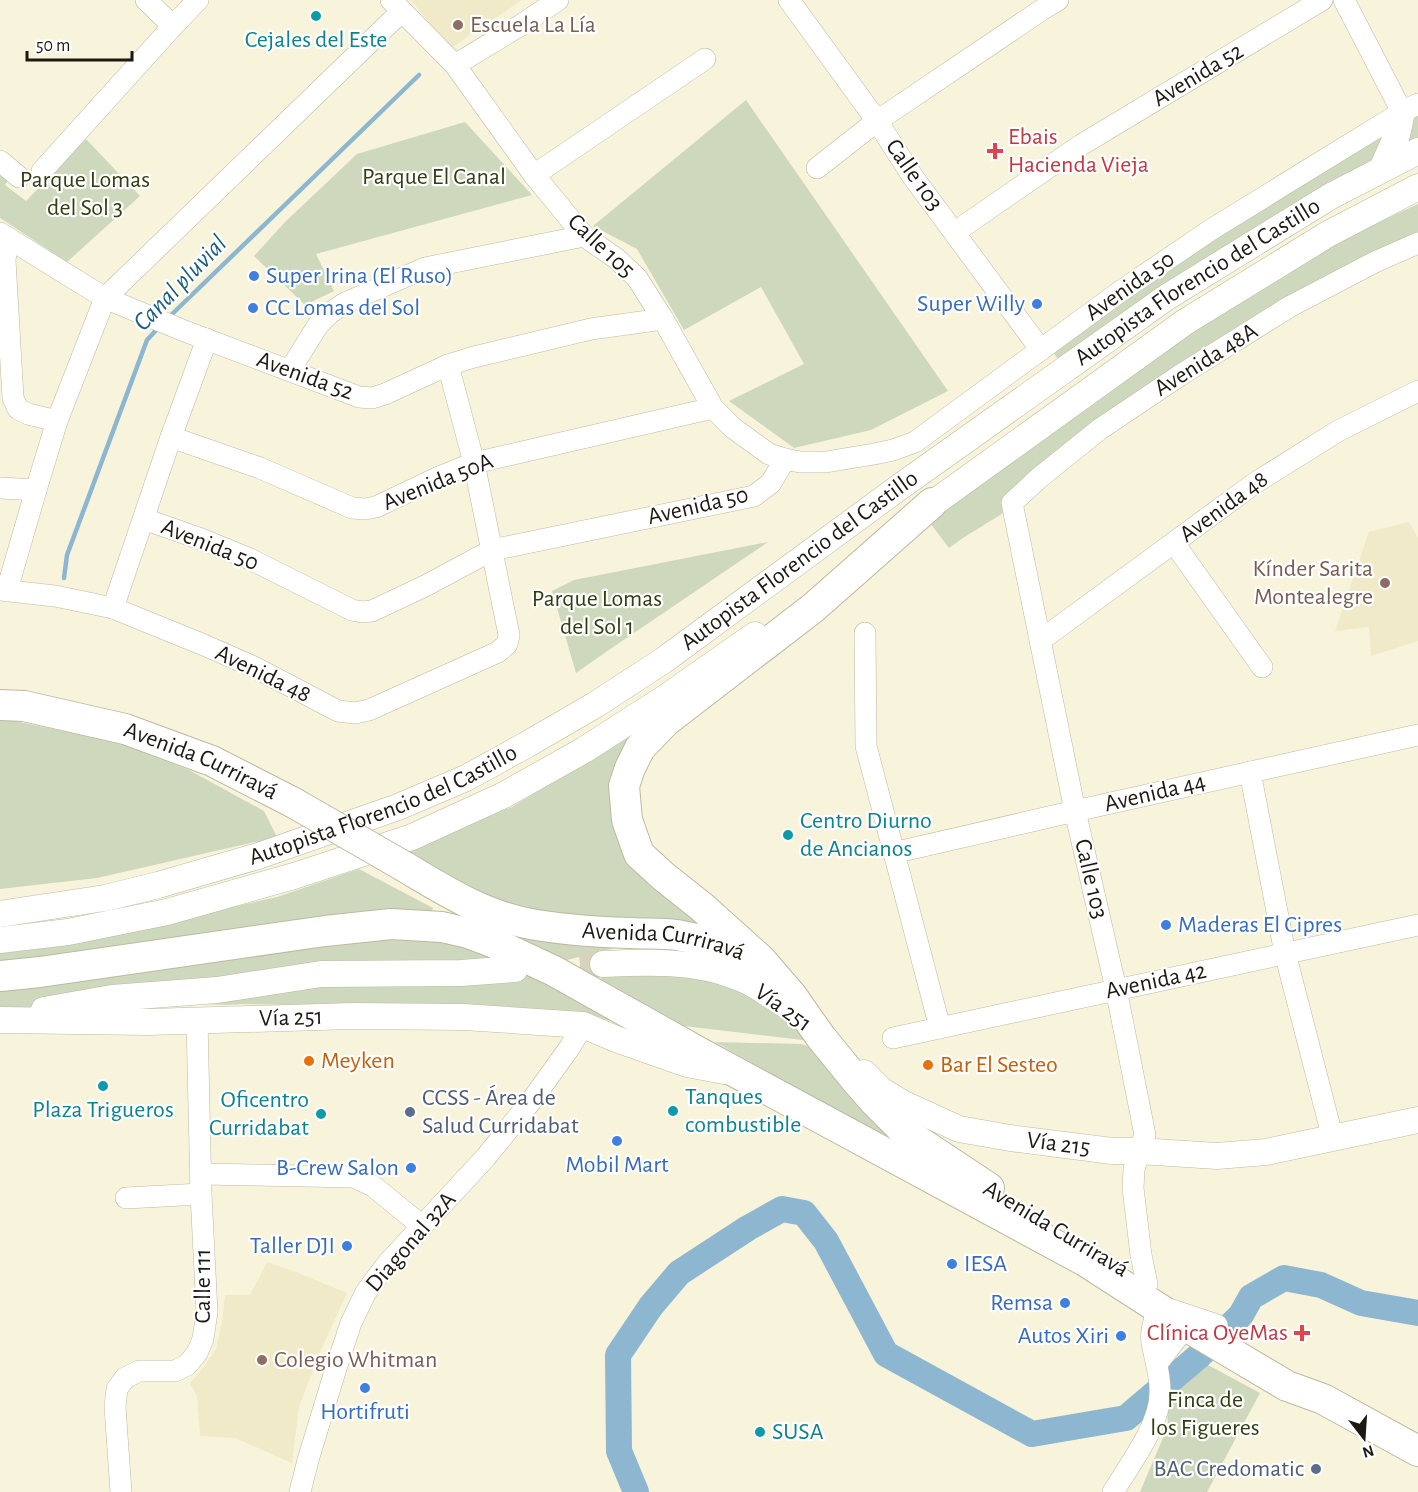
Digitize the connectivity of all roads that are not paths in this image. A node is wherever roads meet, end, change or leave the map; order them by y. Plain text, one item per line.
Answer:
1 (146, 0) edge
2 (198, 0) edge
3 (558, 0) edge
4 (1058, 0) edge
5 (1322, 0) edge
6 (1344, 0) edge
7 (797, 3) edge
8 (396, 5) edge
9 (173, 26) junction
10 (705, 59) dead end
11 (455, 65) junction
12 (1410, 108) edge
13 (877, 121) junction
14 (1418, 151) edge
15 (0, 161) edge
16 (817, 168) dead end
17 (1382, 169) junction
18 (42, 171) dead end
19 (534, 175) junction
20 (19, 177) dead end
21 (1418, 187) edge
22 (955, 232) junction
23 (4, 236) edge
24 (584, 236) junction
25 (1418, 243) edge
26 (105, 298) junction
27 (663, 319) junction
28 (207, 339) junction
29 (1041, 350) junction
30 (447, 364) junction
31 (290, 370) junction
32 (1418, 391) edge
33 (713, 408) junction
34 (57, 421) junction
35 (171, 437) junction
36 (785, 459) junction
37 (474, 463) junction
38 (0, 488) edge
39 (36, 490) junction
40 (932, 503) junction
41 (1012, 503) joint
42 (144, 519) junction
43 (1174, 543) junction
44 (492, 550) junction
45 (3, 590) edge
46 (113, 608) junction
47 (865, 633) dead end
48 (1041, 640) junction
49 (1262, 667) dead end
50 (0, 705) edge
51 (1418, 735) edge
52 (1250, 772) junction
53 (1075, 810) junction
54 (893, 852) junction
55 (0, 914) edge
56 (1418, 925) edge
57 (0, 940) edge
58 (1285, 953) junction
59 (761, 960) junction
60 (603, 964) tunnel mouth
61 (515, 969) tunnel mouth
62 (0, 976) edge
63 (291, 978) junction
64 (1116, 989) junction
65 (112, 998) junction
66 (0, 1020) edge
67 (197, 1020) junction
68 (583, 1025) junction
69 (940, 1028) junction
70 (820, 1035) junction
71 (893, 1038) dead end
72 (742, 1075) junction
73 (1418, 1120) edge
74 (1333, 1138) junction
75 (1139, 1151) junction
76 (201, 1184) junction
77 (126, 1198) dead end
78 (422, 1226) junction
79 (1137, 1280) junction
80 (1186, 1326) junction
81 (1232, 1340) junction
82 (1158, 1367) junction
83 (1418, 1451) edge
84 (121, 1492) edge
85 (300, 1492) edge
86 (1113, 1492) edge

1 - 9 street
2 - 9 street
3 - 11 street
4 - 13 street
5 - 22 street, Avenida 52
6 - 12 street
7 - 13 street, Calle 103
8 - 11 street, Calle 105
8 - 26 street
9 - 18 street
10 - 19 street
11 - 19 street, Calle 105
12 - 17 main road
12 - 29 street, Avenida 50
13 - 16 street
13 - 22 street, Calle 103
14 - 17 main road, Autopista Florencio del Castillo
15 - 20 street
17 - 55 main road, Autopista Florencio del Castillo
19 - 24 street, Calle 105
21 - 40 main road, Autopista Florencio del Castillo
22 - 29 street, Calle 103
23 - 26 street, Avenida 52
23 - 34 street
24 - 27 street, Calle 105
24 - 31 street
25 - 41 street, Avenida 48A
26 - 28 street, Avenida 52
26 - 34 street
27 - 30 street, Avenida 52
27 - 33 street, Calle 105
28 - 31 street, Avenida 52
28 - 35 street
29 - 36 street, Avenida 50
30 - 31 street, Avenida 52
30 - 37 street
32 - 43 street, Avenida 48
33 - 36 street, Calle 105
33 - 37 street, Avenida 50A
34 - 39 street
35 - 37 street, Avenida 50A
35 - 42 street
36 - 44 street, Avenida 50
37 - 44 street
38 - 39 street
39 - 45 street
40 - 57 main road, Autopista Florencio del Castillo
40 - 59 highway
41 - 48 street, Calle 103
42 - 44 street, Avenida 50
42 - 46 street
43 - 48 street, Avenida 48
43 - 49 street
44 - 46 street, Avenida 48
45 - 46 street, Avenida 48
47 - 54 street
48 - 53 street, Calle 103
50 - 59 highway, Avenida Curriravá, bridge
51 - 52 street, Avenida 44
52 - 53 street, Avenida 44
52 - 58 street
53 - 54 street, Avenida 44
53 - 64 street, Calle 103
54 - 69 street
56 - 58 street, Avenida 42
58 - 64 street, Avenida 42
58 - 74 street
59 - 70 highway, Avenida Curriravá
59 - 75 main road, Vía 215
60 - 70 main road, Vía 251
61 - 63 main road, Vía 251
62 - 72 highway, Avenida Curriravá
63 - 65 main road, Vía 251
63 - 67 main road
64 - 69 street, Avenida 42
64 - 75 street, Calle 103
65 - 66 main road, Vía 251
65 - 67 main road
66 - 67 main road, Vía 251
67 - 68 main road, Vía 251
67 - 76 street, Calle 111
68 - 72 main road, Vía 251
68 - 78 street, Diagonal 32A
69 - 71 street, Avenida 42
70 - 79 highway, Avenida Curriravá
72 - 79 highway, Avenida Curriravá
73 - 74 main road, Vía 215
74 - 75 main road, Vía 215
75 - 79 street, Calle 103
76 - 77 street
76 - 78 street
76 - 84 street, Calle 111
78 - 85 street, Diagonal 32A
79 - 80 highway, Avenida Curriravá
79 - 81 highway, Avenida Curriravá
79 - 82 street, Calle 103
80 - 81 highway, Avenida Curriravá
80 - 82 street
81 - 83 highway, Avenida Curriravá
82 - 86 street, Calle 103

